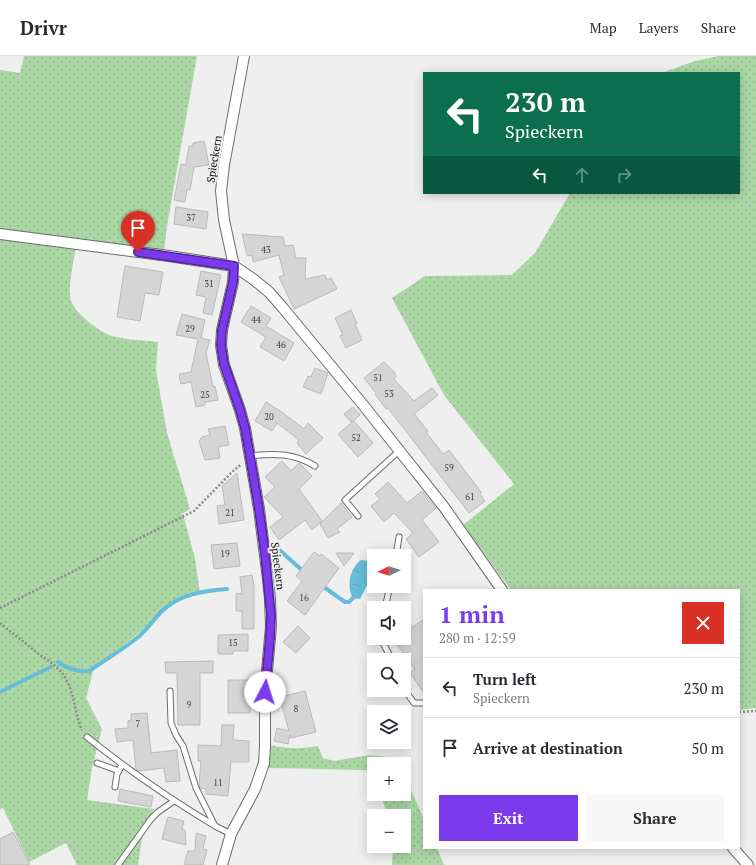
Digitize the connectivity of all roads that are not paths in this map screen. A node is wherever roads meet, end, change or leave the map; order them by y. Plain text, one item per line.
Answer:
1 (244, 56) edge
2 (0, 234) edge
3 (234, 266) junction
4 (399, 451) junction
5 (251, 459) junction
6 (315, 466) dead end
7 (358, 516) dead end
8 (400, 537) dead end
9 (397, 549) edge
10 (501, 589) edge
11 (170, 691) dead end
12 (410, 697) edge
13 (423, 703) edge
14 (87, 738) road end
15 (97, 763) dead end
16 (122, 765) junction
17 (119, 771) junction
18 (115, 787) dead end
19 (174, 801) junction
20 (216, 826) junction
21 (231, 834) junction
22 (734, 849) edge
23 (118, 865) edge
24 (222, 865) edge
25 (748, 865) edge

1 - 3 street, Spieckern
2 - 3 street
3 - 4 street
3 - 5 street, Spieckern
4 - 7 lane
4 - 10 street
5 - 6 lane
5 - 21 street, Spieckern
8 - 9 lane
11 - 20 lane
12 - 13 lane
14 - 16 lane
15 - 17 lane
16 - 17 lane
16 - 19 lane
17 - 18 lane
19 - 20 lane
19 - 23 lane
20 - 21 lane
21 - 24 street, Spieckern
22 - 25 street

